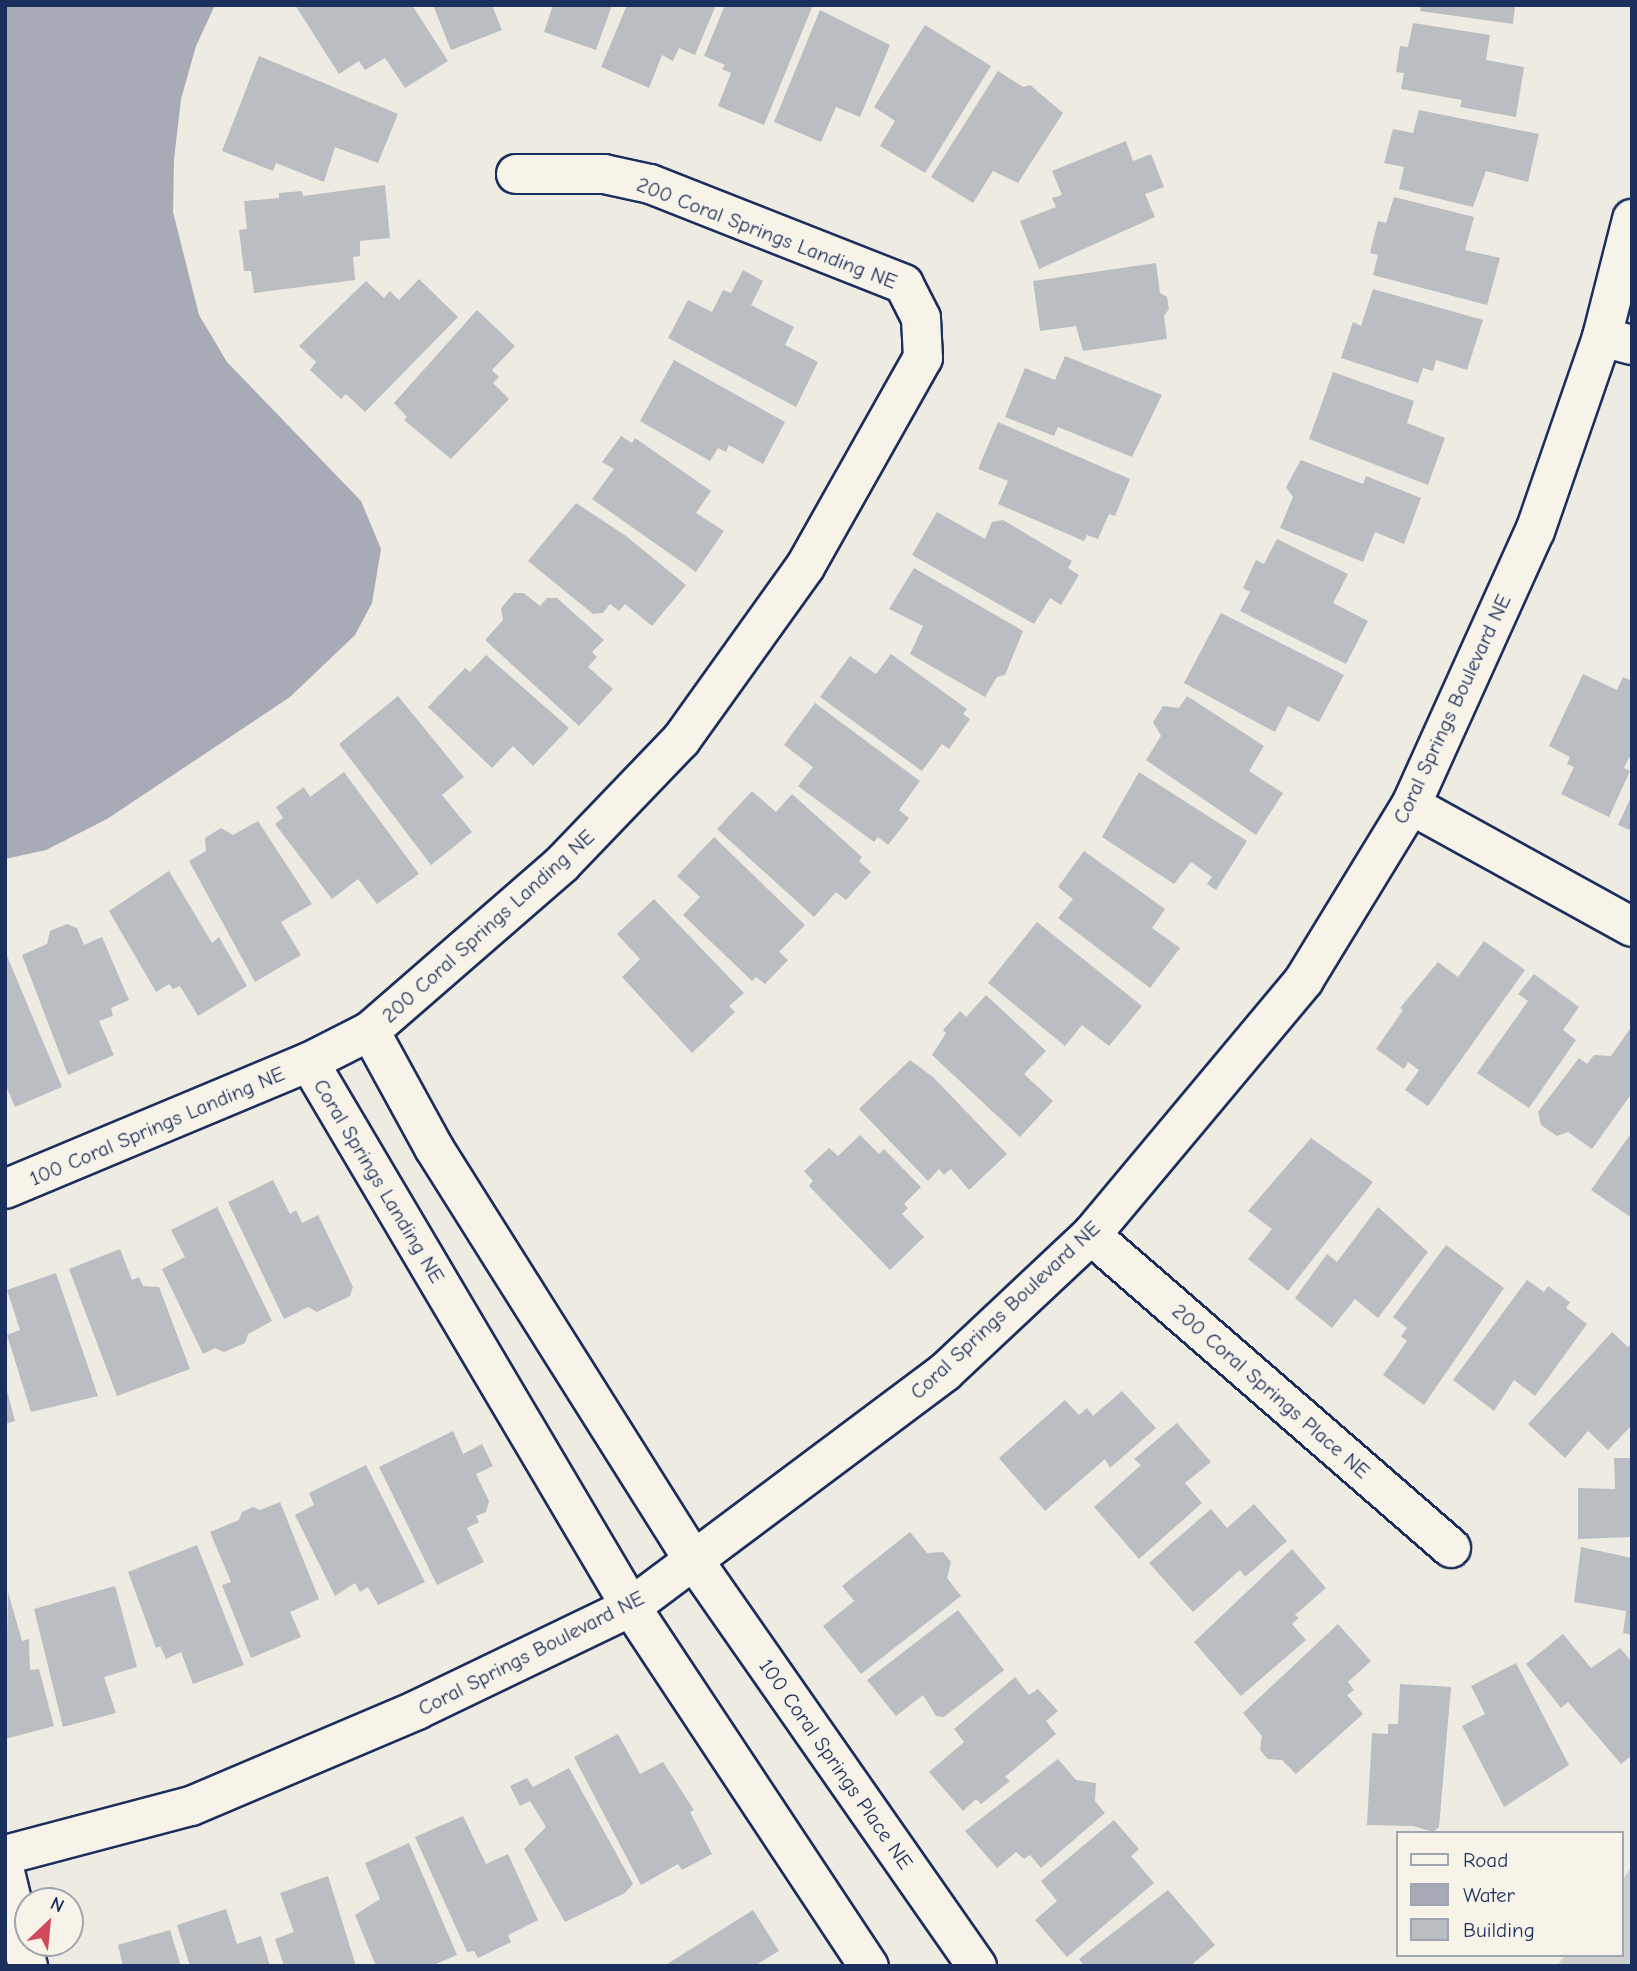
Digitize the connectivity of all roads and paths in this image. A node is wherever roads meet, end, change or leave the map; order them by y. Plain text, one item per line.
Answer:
1 (516, 174) dead end
2 (1632, 219) edge
3 (1617, 341) edge
4 (1411, 805) junction
5 (1632, 927) edge
6 (370, 1031) junction
7 (309, 1062) junction
8 (5, 1189) edge
9 (1091, 1235) junction
10 (1451, 1548) dead end
11 (695, 1562) junction
12 (631, 1607) junction
13 (5, 1854) edge
14 (5, 1872) edge
15 (27, 1966) edge
16 (869, 1966) edge
17 (976, 1966) edge

1 - 6 street, 200 Coral Springs Landing NE
2 - 3 street, Coral Springs Boulevard NE
3 - 4 street, Coral Springs Boulevard NE
4 - 5 street
4 - 9 street, Coral Springs Boulevard NE
6 - 7 street, Coral Springs Landing NE
6 - 11 street
7 - 8 street, 100 Coral Springs Landing NE
7 - 12 street, Coral Springs Landing NE
9 - 10 street, 200 Coral Springs Place NE
9 - 11 street, Coral Springs Boulevard NE
11 - 12 street, Coral Springs Boulevard NE
11 - 17 street, 100 Coral Springs Place NE
12 - 13 street, Coral Springs Boulevard NE
12 - 16 street
14 - 15 street

